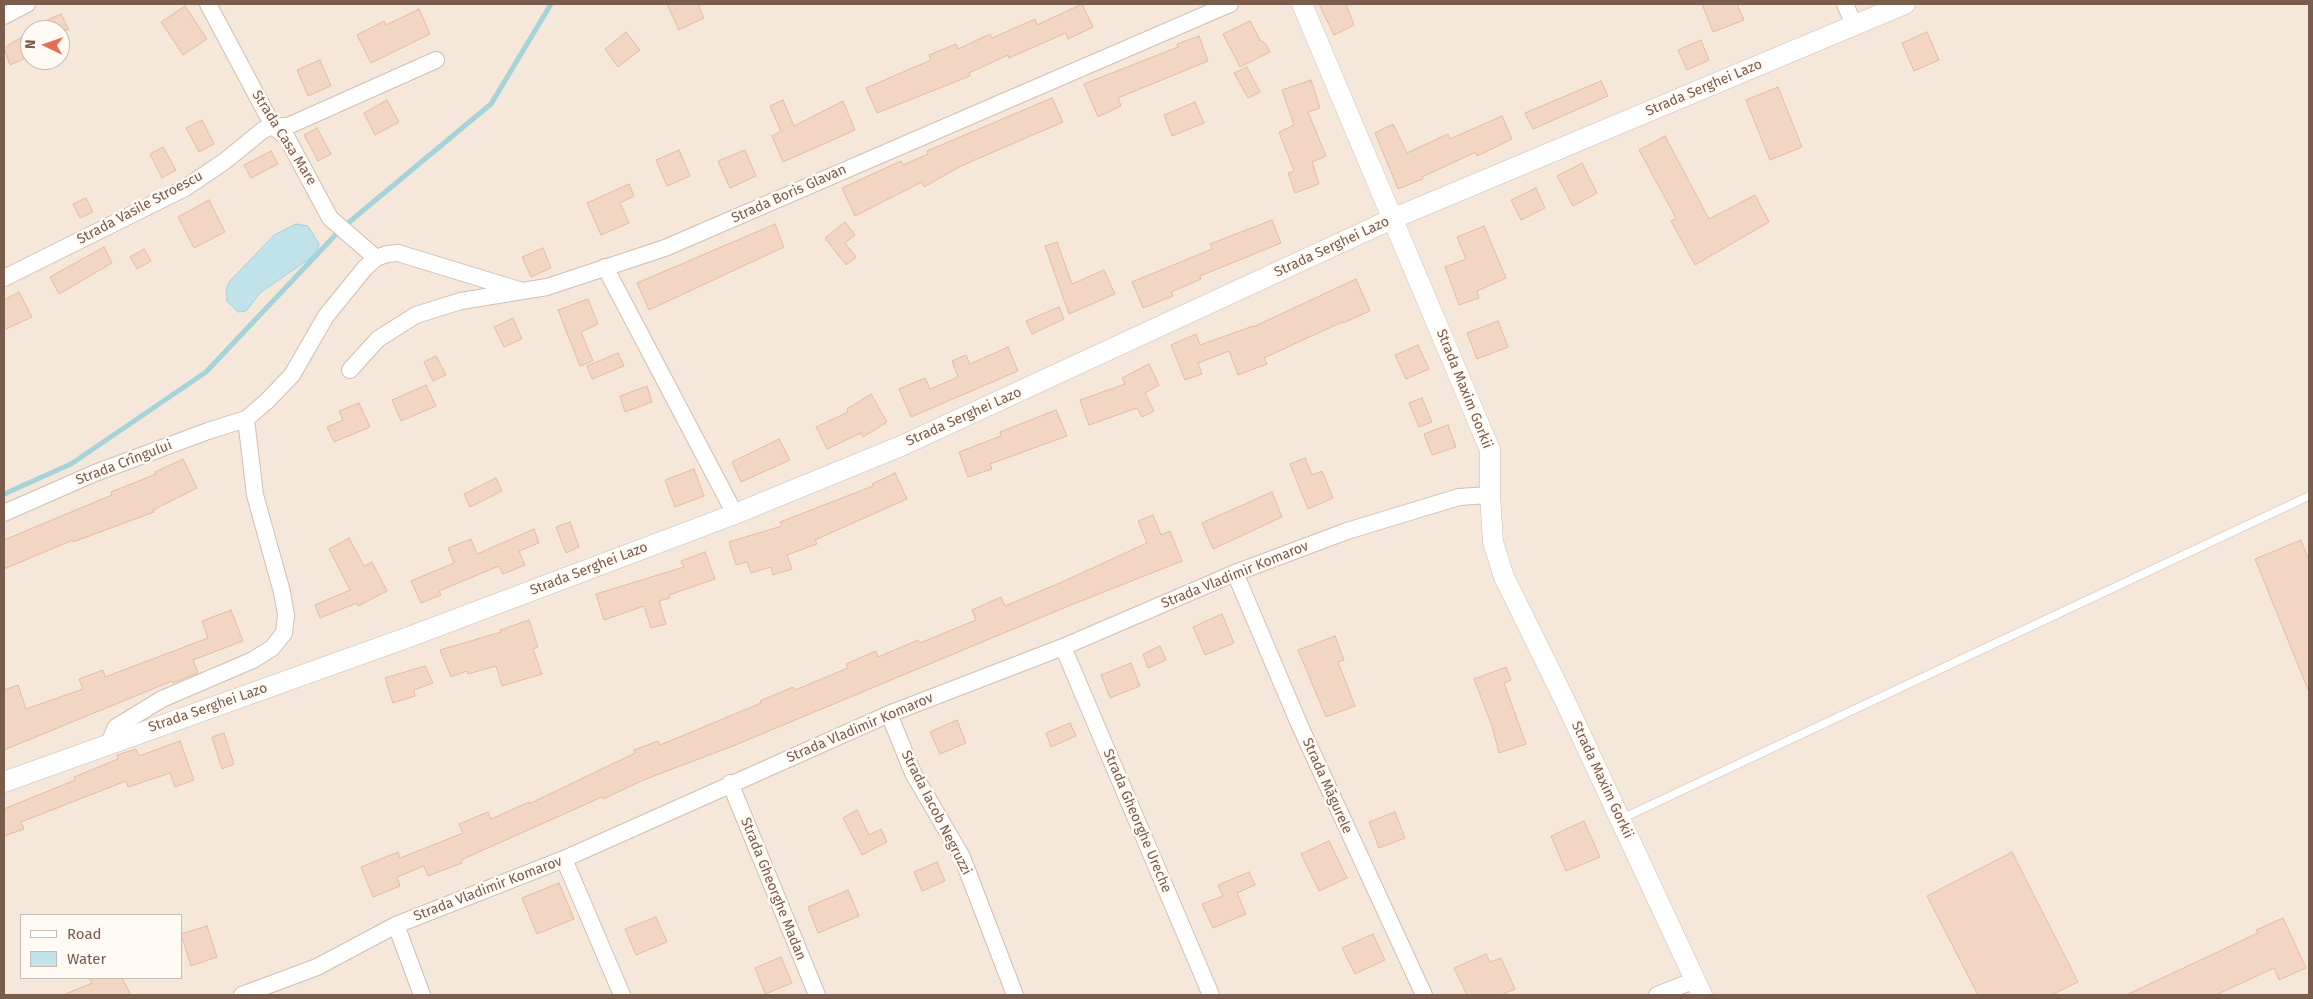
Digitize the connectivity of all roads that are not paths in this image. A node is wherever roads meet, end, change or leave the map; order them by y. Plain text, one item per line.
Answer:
1 (26, 4) edge
2 (208, 4) edge
3 (1230, 4) edge
4 (1302, 4) edge
5 (1846, 4) edge
6 (1905, 4) edge
7 (4, 16) edge
8 (1854, 25) junction
9 (436, 60) dead end
10 (273, 126) junction
11 (1392, 219) junction
12 (376, 258) junction
13 (605, 267) junction
14 (4, 278) edge
15 (522, 291) junction
16 (350, 370) dead end
17 (246, 419) junction
18 (1490, 495) junction
19 (2309, 496) edge
20 (4, 513) edge
21 (735, 514) junction
22 (1235, 573) junction
23 (1063, 647) junction
24 (889, 714) junction
25 (109, 742) junction
26 (4, 782) edge
27 (730, 784) junction
28 (1620, 819) junction
29 (564, 859) junction
30 (396, 925) junction
31 (1698, 988) edge
32 (242, 995) edge
33 (422, 995) edge
34 (622, 995) edge
35 (817, 995) edge
36 (1015, 995) edge
37 (1211, 995) edge
38 (1424, 995) edge
39 (1657, 995) edge

1 - 7 street
2 - 10 street, Strada Casa Mare
3 - 13 street, Strada Boris Glavan
4 - 11 street, Strada Maxim Gorkii
5 - 8 street
6 - 8 street, Strada Serghei Lazo
8 - 11 street, Strada Serghei Lazo
9 - 10 street, Strada Vasile Stroescu
10 - 12 street, Strada Casa Mare
10 - 14 street, Strada Vasile Stroescu
11 - 18 street, Strada Maxim Gorkii
11 - 21 street, Strada Serghei Lazo
12 - 15 street
12 - 17 street
13 - 15 street, Strada Boris Glavan
13 - 21 street
15 - 16 street, Strada Boris Glavan
17 - 20 street, Strada Crîngului
17 - 25 street
18 - 22 street, Strada Vladimir Komarov
18 - 28 street, Strada Maxim Gorkii
19 - 28 lane
21 - 25 street, Strada Serghei Lazo
22 - 23 street, Strada Vladimir Komarov
22 - 38 street, Strada Măgurele
23 - 24 street, Strada Vladimir Komarov
23 - 37 street, Strada Gheorghe Ureche
24 - 27 street, Strada Vladimir Komarov
24 - 36 street, Strada Iacob Negruzzi
25 - 26 street, Strada Serghei Lazo
27 - 29 street, Strada Vladimir Komarov
27 - 35 street, Strada Gheorghe Madan
28 - 31 street, Strada Maxim Gorkii
29 - 30 street, Strada Vladimir Komarov
29 - 34 street
30 - 32 street, Strada Vladimir Komarov
30 - 33 street
31 - 39 street

